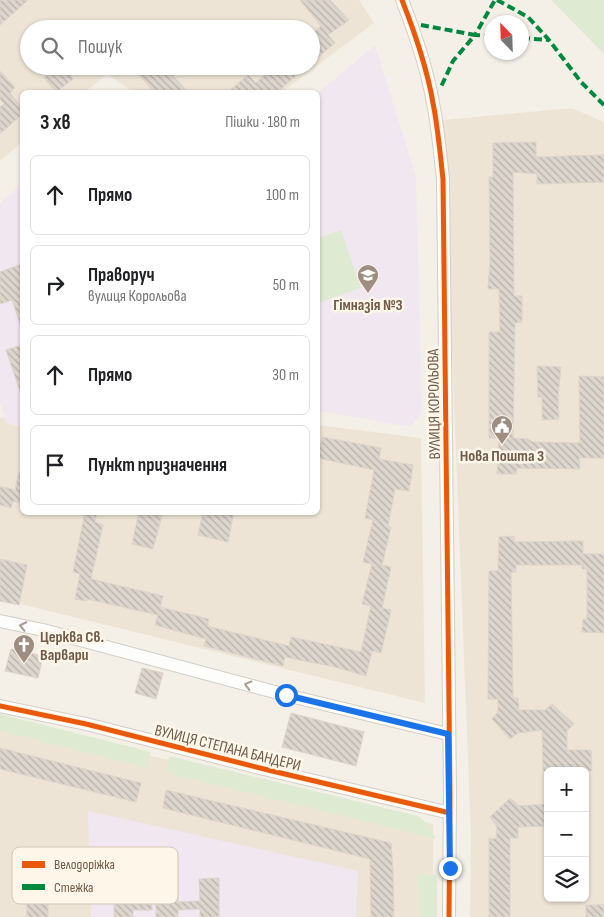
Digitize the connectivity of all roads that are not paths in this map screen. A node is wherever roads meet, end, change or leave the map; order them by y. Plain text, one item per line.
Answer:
1 (402, 0) edge
2 (0, 621) edge
3 (0, 706) edge
4 (448, 734) junction
5 (450, 813) junction
6 (449, 917) edge

1 - 4 street, ВУЛИЦЯ КОРОЛЬОВА
4 -> 2 street
3 - 5 street, ВУЛИЦЯ СТЕПАНА БАНДЕРИ
4 - 5 street, ВУЛИЦЯ КОРОЛЬОВА
5 - 6 street, ВУЛИЦЯ КОРОЛЬОВА

